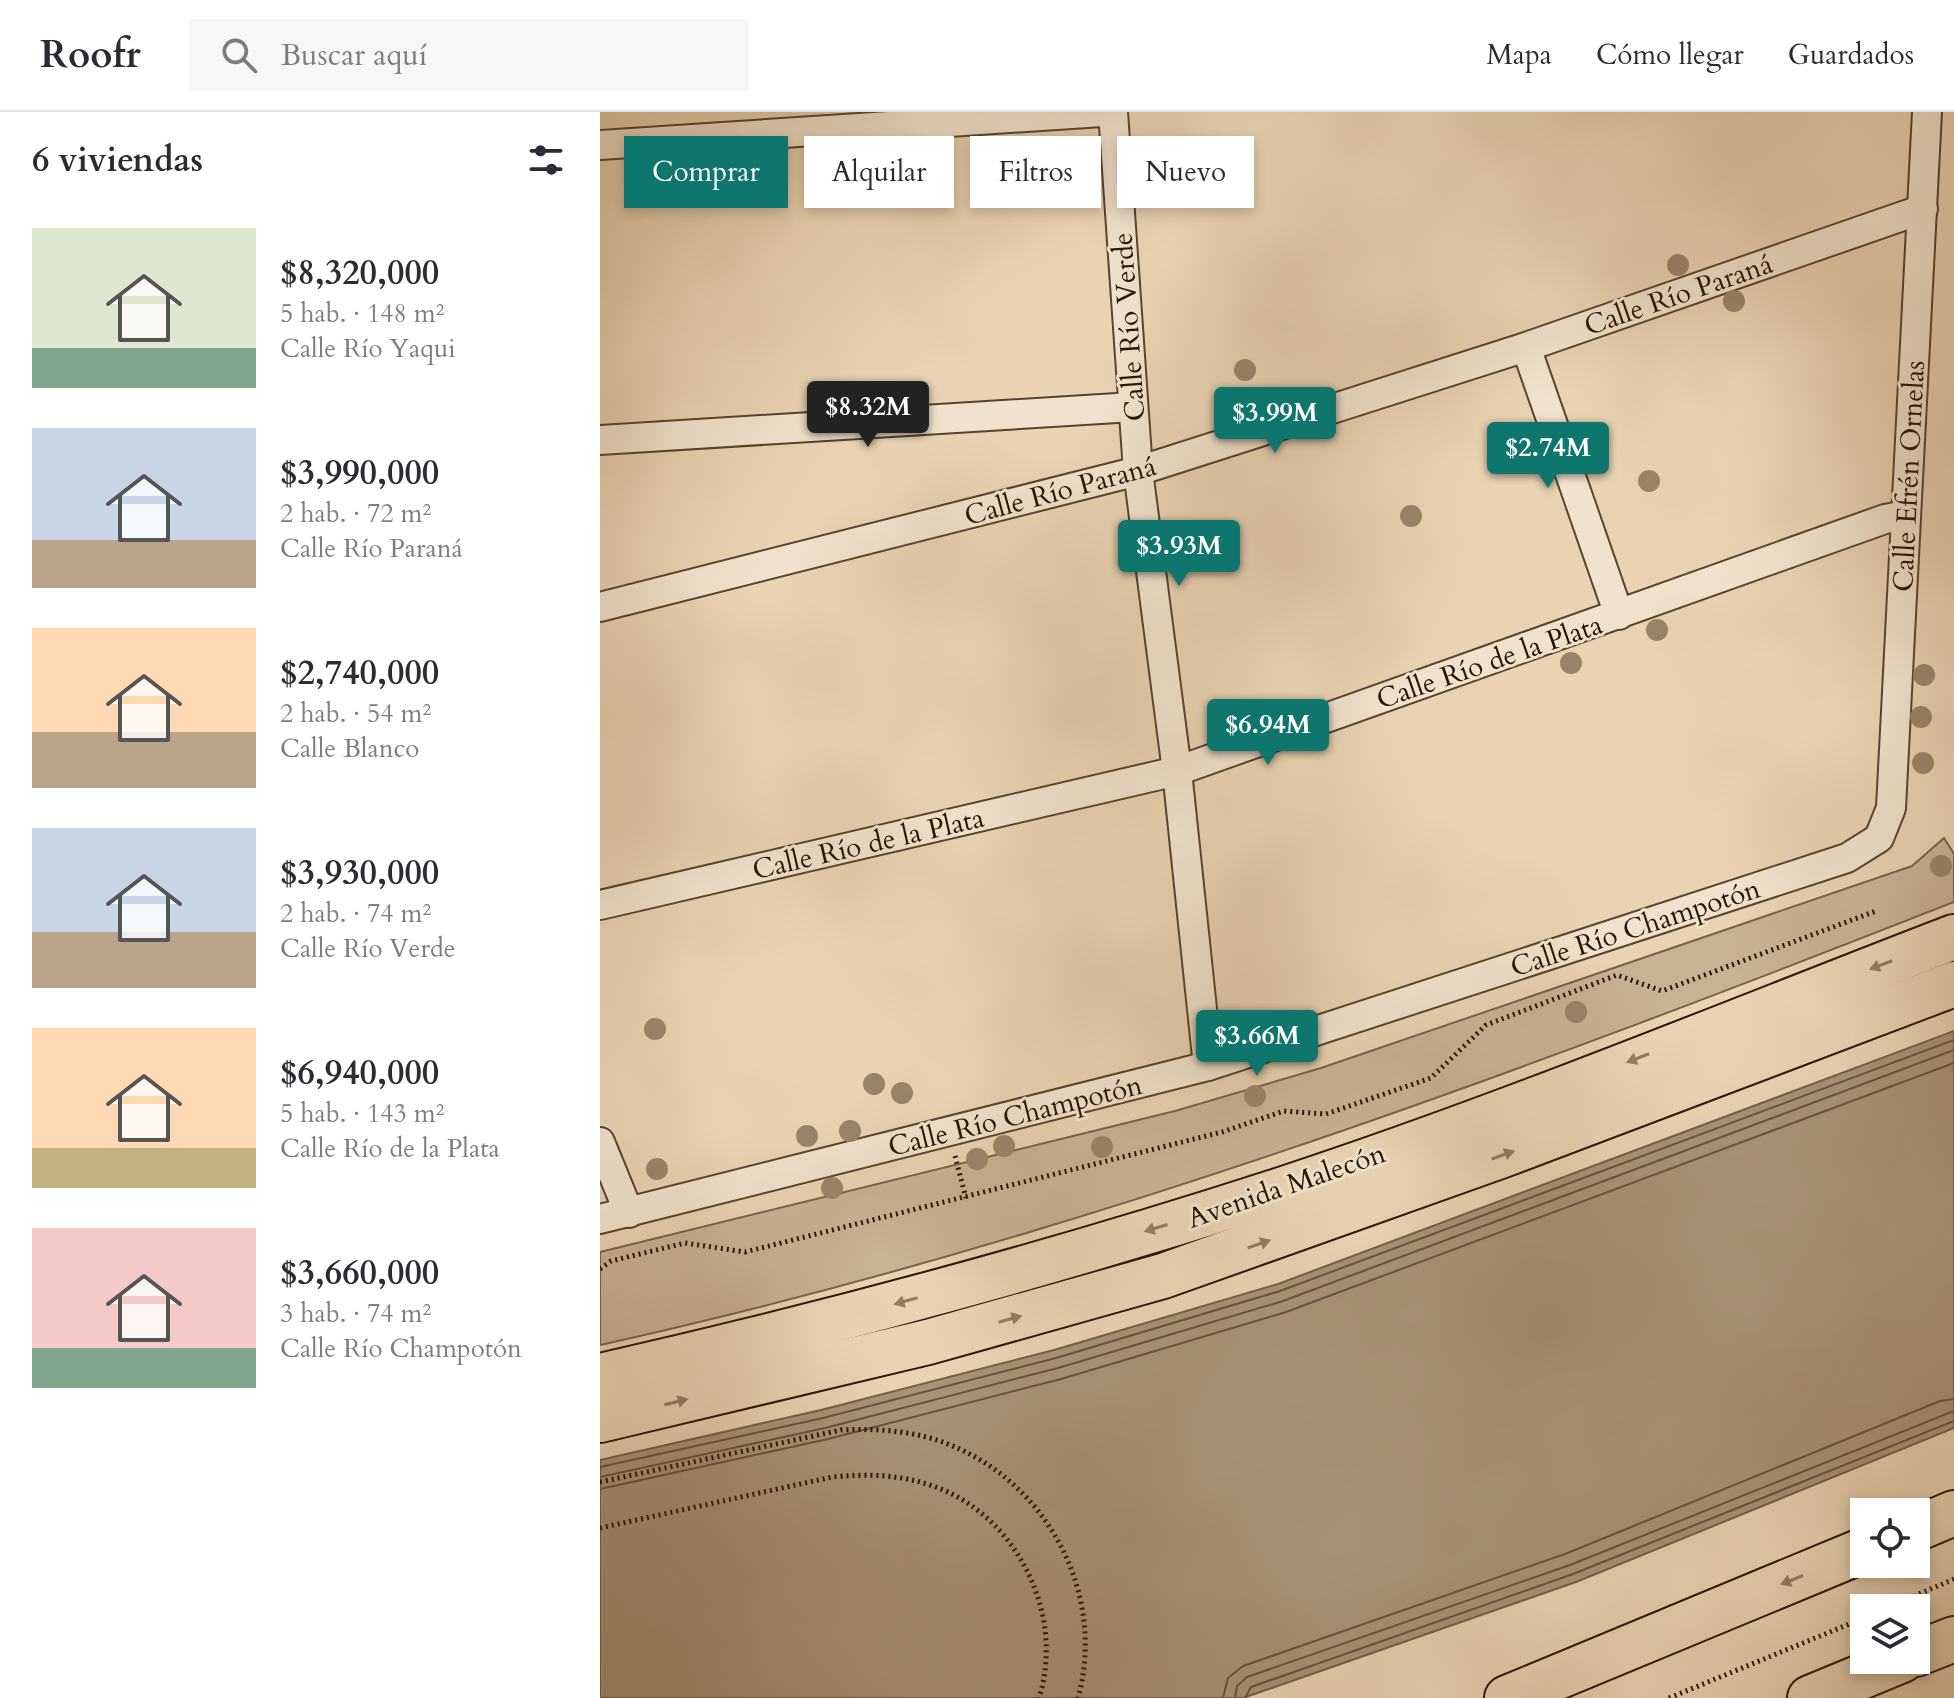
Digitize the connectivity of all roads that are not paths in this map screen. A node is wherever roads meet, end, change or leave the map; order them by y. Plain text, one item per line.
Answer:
1 (1102, 112) edge
2 (1113, 112) edge
3 (1927, 112) edge
4 (600, 145) edge
5 (1923, 209) junction
6 (1526, 347) junction
7 (1133, 407) junction
8 (600, 440) edge
9 (1138, 471) junction
10 (1906, 515) junction
11 (600, 607) edge
12 (1619, 615) junction
13 (1177, 771) junction
14 (1879, 838) joint
15 (600, 905) edge
16 (1954, 937) edge
17 (1954, 984) edge
18 (1208, 1066) junction
19 (600, 1142) edge
20 (629, 1213) junction
21 (600, 1219) edge
22 (600, 1376) edge
23 (600, 1420) edge
24 (1954, 1513) edge
25 (1930, 1523) edge
26 (1850, 1556) edge
27 (1954, 1639) edge
28 (1930, 1648) edge
29 (1868, 1674) edge
30 (1507, 1698) edge
31 (1810, 1698) edge

1 - 4 street
2 - 7 street, Calle Río Verde
3 - 5 street, Calle Efrén Ornelas
5 - 6 street, Calle Río Paraná
5 - 10 street, Calle Efrén Ornelas
6 - 9 street, Calle Río Paraná
6 - 12 street
7 - 8 street
7 - 9 street, Calle Río Verde
9 - 11 street, Calle Río Paraná
9 - 13 street, Calle Río Verde
10 - 12 street, Calle Río de la Plata
10 - 14 street, Calle Efrén Ornelas
12 - 13 street, Calle Río de la Plata
13 - 15 street, Calle Río de la Plata
13 - 18 street, Calle Río Verde
14 - 18 street, Calle Río Champotón
16 -> 22 main road, Avenida Malecón
23 -> 17 main road, Avenida Malecón
18 - 20 street, Calle Río Champotón
19 - 20 street
20 - 21 street, Calle Río Champotón
24 - 25 main road
26 -> 30 main road
27 - 28 main road
29 - 31 main road

